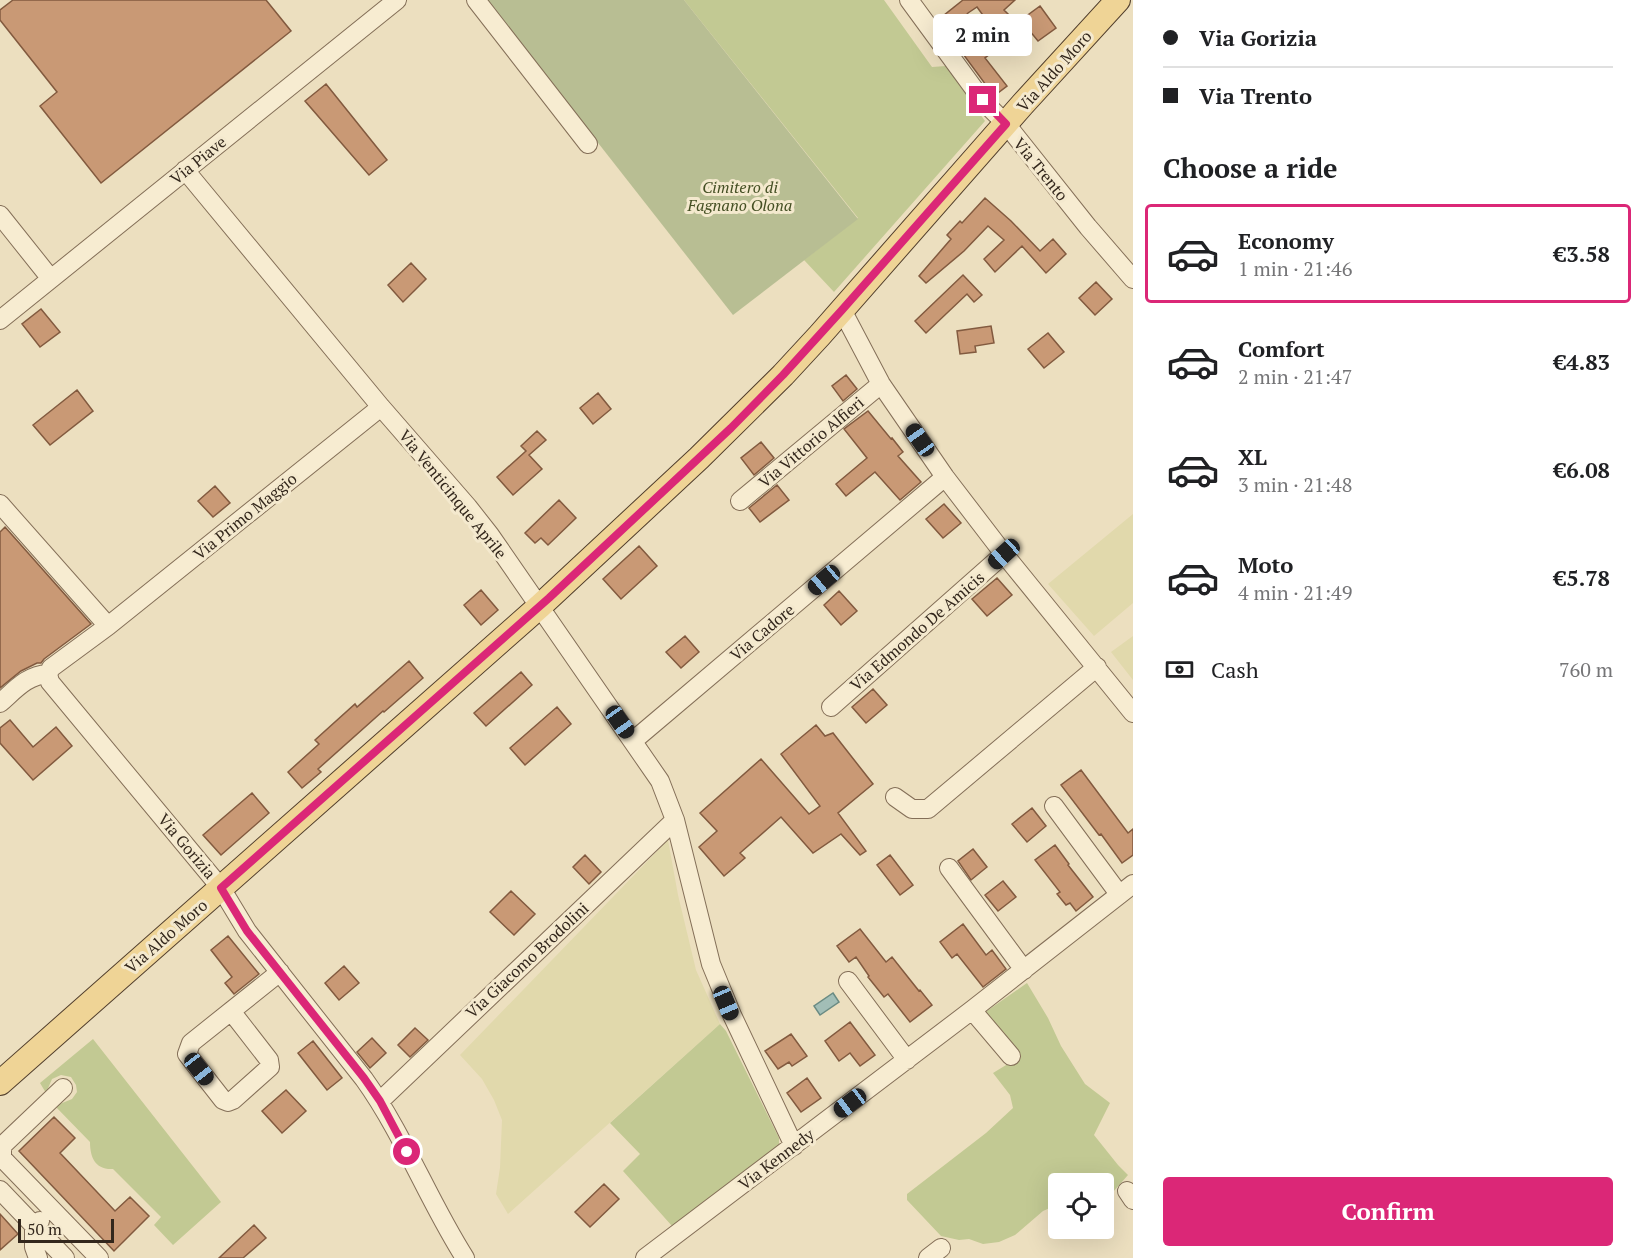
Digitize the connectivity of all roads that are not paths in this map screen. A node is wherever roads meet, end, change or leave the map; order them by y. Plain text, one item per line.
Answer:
1 (397, 0) edge
2 (476, 0) edge
3 (909, 0) edge
4 (1118, 0) edge
5 (1006, 124) junction
6 (588, 144) dead end
7 (185, 170) junction
8 (0, 215) edge
9 (51, 279) junction
10 (1133, 279) edge
11 (842, 310) junction
12 (0, 320) edge
13 (881, 384) junction
14 (381, 407) junction
15 (945, 477) junction
16 (740, 501) dead end
17 (0, 504) edge
18 (1004, 554) junction
19 (540, 606) junction
20 (108, 626) junction
21 (1097, 667) junction
22 (48, 674) junction
23 (0, 703) edge
24 (831, 707) dead end
25 (1133, 713) edge
26 (633, 741) junction
27 (895, 797) dead end
28 (1054, 806) dead end
29 (675, 820) junction
30 (950, 868) dead end
31 (221, 888) junction
32 (1126, 889) edge
33 (1024, 970) junction
34 (280, 972) junction
35 (848, 981) dead end
36 (972, 1010) junction
37 (231, 1011) junction
38 (1011, 1056) dead end
39 (907, 1060) junction
40 (0, 1083) edge
41 (63, 1088) dead end
42 (380, 1101) junction
43 (794, 1146) junction
44 (2, 1195) edge
45 (53, 1211) junction
46 (34, 1226) junction
47 (38, 1258) edge
48 (65, 1258) edge
49 (99, 1258) edge
50 (465, 1258) edge
51 (645, 1258) edge

1 - 7 street, Via Piave
2 - 6 street
3 - 5 street, Via Trento
4 - 5 main road, Via Aldo Moro
5 - 10 street, Via Trento
5 - 11 main road, Via Aldo Moro
7 - 9 street, Via Piave
7 - 14 street, Via Venticinque Aprile
8 - 9 street
9 - 12 street, Via Piave
11 - 13 street
11 - 19 main road, Via Aldo Moro
13 - 15 street
13 - 16 street, Via Vittorio Alfieri
14 - 19 street, Via Venticinque Aprile
14 - 20 street, Via Primo Maggio
15 - 18 street
15 - 26 street, Via Cadore
17 - 20 street
18 - 21 street
18 - 24 street, Via Edmondo De Amicis
19 - 26 street, Via Venticinque Aprile
19 - 31 main road, Via Aldo Moro
20 - 22 street
21 - 25 street
21 - 27 street
22 - 23 street
22 - 31 street, Via Gorizia
26 - 29 street, Via Venticinque Aprile
28 - 32 street, Via Kennedy
29 - 42 street, Via Giacomo Brodolini
29 - 43 street, Via Venticinque Aprile
30 - 33 street
31 - 34 street, Via Gorizia
31 - 40 main road, Via Aldo Moro
32 - 33 street, Via Kennedy
33 - 36 street, Via Kennedy
34 - 37 street
34 - 42 street, Via Gorizia
35 - 39 street
36 - 38 street
36 - 39 street, Via Kennedy
37 - 37 street
39 - 43 street, Via Kennedy
41 - 45 street
42 - 50 street, Via Gorizia
43 - 51 street, Via Kennedy
44 - 46 street
45 - 46 street
45 - 49 street
46 - 47 street
46 - 48 street

